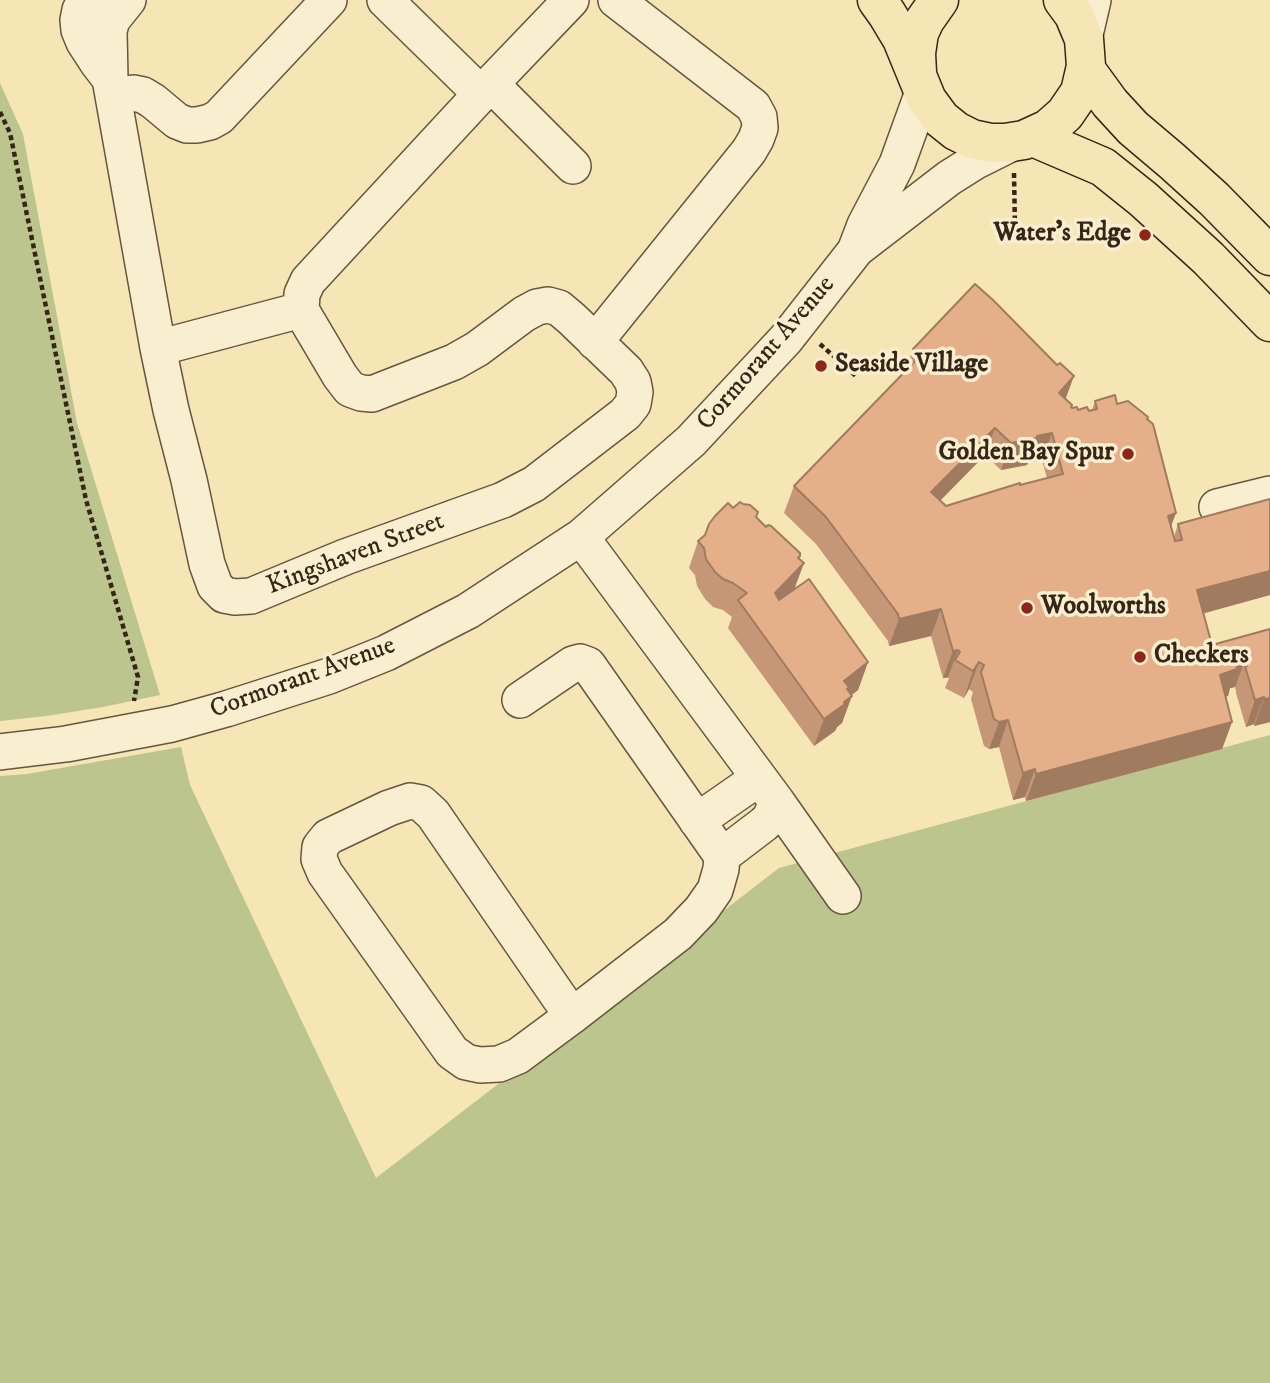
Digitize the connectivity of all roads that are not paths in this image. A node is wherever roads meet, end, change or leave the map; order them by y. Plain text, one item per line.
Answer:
1 (89, 0) edge
2 (128, 0) edge
3 (328, 0) edge
4 (384, 0) edge
5 (571, 0) edge
6 (616, 0) edge
7 (877, 0) edge
8 (939, 0) edge
9 (1063, 0) edge
10 (1093, 0) edge
11 (1085, 55) junction
12 (920, 82) junction
13 (112, 88) junction
14 (486, 89) junction
15 (1020, 147) junction
16 (573, 166) dead end
17 (855, 251) junction
18 (1270, 256) edge
19 (301, 310) junction
20 (1270, 322) edge
21 (595, 342) junction
22 (158, 348) junction
23 (1270, 494) edge
24 (1217, 508) dead end
25 (580, 537) junction
26 (520, 699) dead end
27 (0, 752) edge
28 (768, 790) junction
29 (697, 821) junction
30 (722, 856) junction
31 (843, 896) dead end
32 (572, 1016) junction

1 - 13 street, Kingshaven Street
2 - 13 street, Kingshaven Street
3 - 13 street
4 - 14 street
5 - 14 street
6 - 21 street
7 - 12 main road
8 - 12 main road
9 - 11 main road
10 - 11 street
11 - 15 main road
11 - 18 main road
12 - 15 main road
12 - 17 street, Cormorant Avenue
13 - 22 street, Kingshaven Street
14 - 16 street
14 - 19 street
15 - 17 street, Cormorant Avenue
15 - 20 main road
17 - 25 street, Cormorant Avenue
19 - 21 street, Kingshaven Street
19 - 22 street
21 - 22 street, Kingshaven Street
23 - 24 street
25 - 27 street, Cormorant Avenue
25 - 28 street
26 - 29 street
28 - 29 street
28 - 30 street
28 - 31 street
29 - 30 street
30 - 32 street
32 - 32 street

